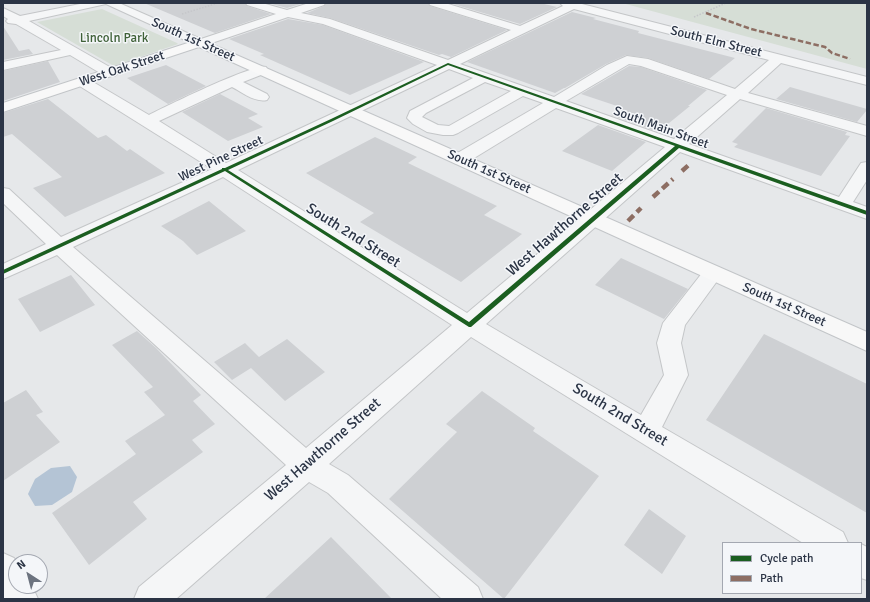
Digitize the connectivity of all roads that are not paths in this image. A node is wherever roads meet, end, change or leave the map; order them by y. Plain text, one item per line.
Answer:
1 (101, 3) edge
2 (110, 3) edge
3 (251, 3) edge
4 (320, 3) edge
5 (440, 4) edge
6 (569, 4) edge
7 (3, 11) edge
8 (287, 14) junction
9 (18, 20) junction
10 (3, 23) edge
11 (522, 30) junction
12 (200, 43) junction
13 (72, 51) junction
14 (779, 58) junction
15 (448, 64) junction
16 (3, 66) edge
17 (767, 68) junction
18 (261, 70) junction
19 (110, 73) junction
20 (484, 77) junction
21 (867, 81) edge
22 (83, 82) junction
23 (232, 82) junction
24 (522, 90) junction
25 (737, 94) junction
26 (867, 94) edge
27 (262, 97) dead end
28 (556, 102) junction
29 (3, 108) edge
30 (352, 111) junction
31 (148, 120) junction
32 (867, 131) edge
33 (678, 146) junction
34 (460, 159) junction
35 (224, 170) junction
36 (865, 174) edge
37 (3, 193) edge
38 (843, 204) junction
39 (867, 213) edge
40 (592, 218) junction
41 (59, 246) junction
42 (3, 272) edge
43 (713, 273) junction
44 (469, 325) junction
45 (867, 342) edge
46 (646, 431) junction
47 (306, 465) junction
48 (830, 542) edge
49 (3, 569) edge
50 (21, 599) edge
51 (151, 599) edge
52 (466, 599) edge

1 - 9 street
2 - 12 street, South 1st Street
3 - 8 street, South Main Street
4 - 8 street, West Oak Street
5 - 11 street
6 - 11 street, West Pine Street
6 - 14 street, South Elm Street
7 - 9 street
8 - 12 street, West Oak Street
8 - 15 street, South Main Street
9 - 10 street
9 - 13 street
11 - 15 street, West Pine Street
12 - 18 main road, South 1st Street
12 - 19 main road, West Oak Street
13 - 16 street
13 - 19 street
14 - 17 street, West Hawthorne Street
14 - 21 street, South Elm Street
15 - 20 street, South Main Street
15 - 30 street, West Pine Street
17 - 25 street, West Hawthorne Street
17 - 26 street
18 - 23 street
18 - 30 main road, South 1st Street
19 - 22 main road, West Oak Street
20 - 24 street, South Main Street
20 - 24 street
22 - 29 main road, West Oak Street
22 - 31 street, South 2nd Street
23 - 27 street
23 - 31 street
24 - 28 street, South Main Street
25 - 28 street
25 - 32 street
25 - 33 street, West Hawthorne Street
28 - 33 street, South Main Street
28 - 34 street
30 - 34 main road, South 1st Street
30 - 35 street, West Pine Street
31 - 35 street, South 2nd Street
33 - 38 street, South Main Street
33 - 40 street, West Hawthorne Street
34 - 40 main road, South 1st Street
35 - 41 street, West Pine Street
35 - 44 street, South 2nd Street
36 - 38 street
37 - 41 street
38 - 39 street, South Main Street
40 - 43 main road, South 1st Street
40 - 44 street, West Hawthorne Street
41 - 42 street, West Pine Street
41 - 47 street
43 - 45 main road, South 1st Street
43 - 46 street
44 - 46 street, South 2nd Street
44 - 47 street, West Hawthorne Street
46 - 48 street, South 2nd Street
47 - 51 street, West Hawthorne Street
47 - 52 street
49 - 50 street

